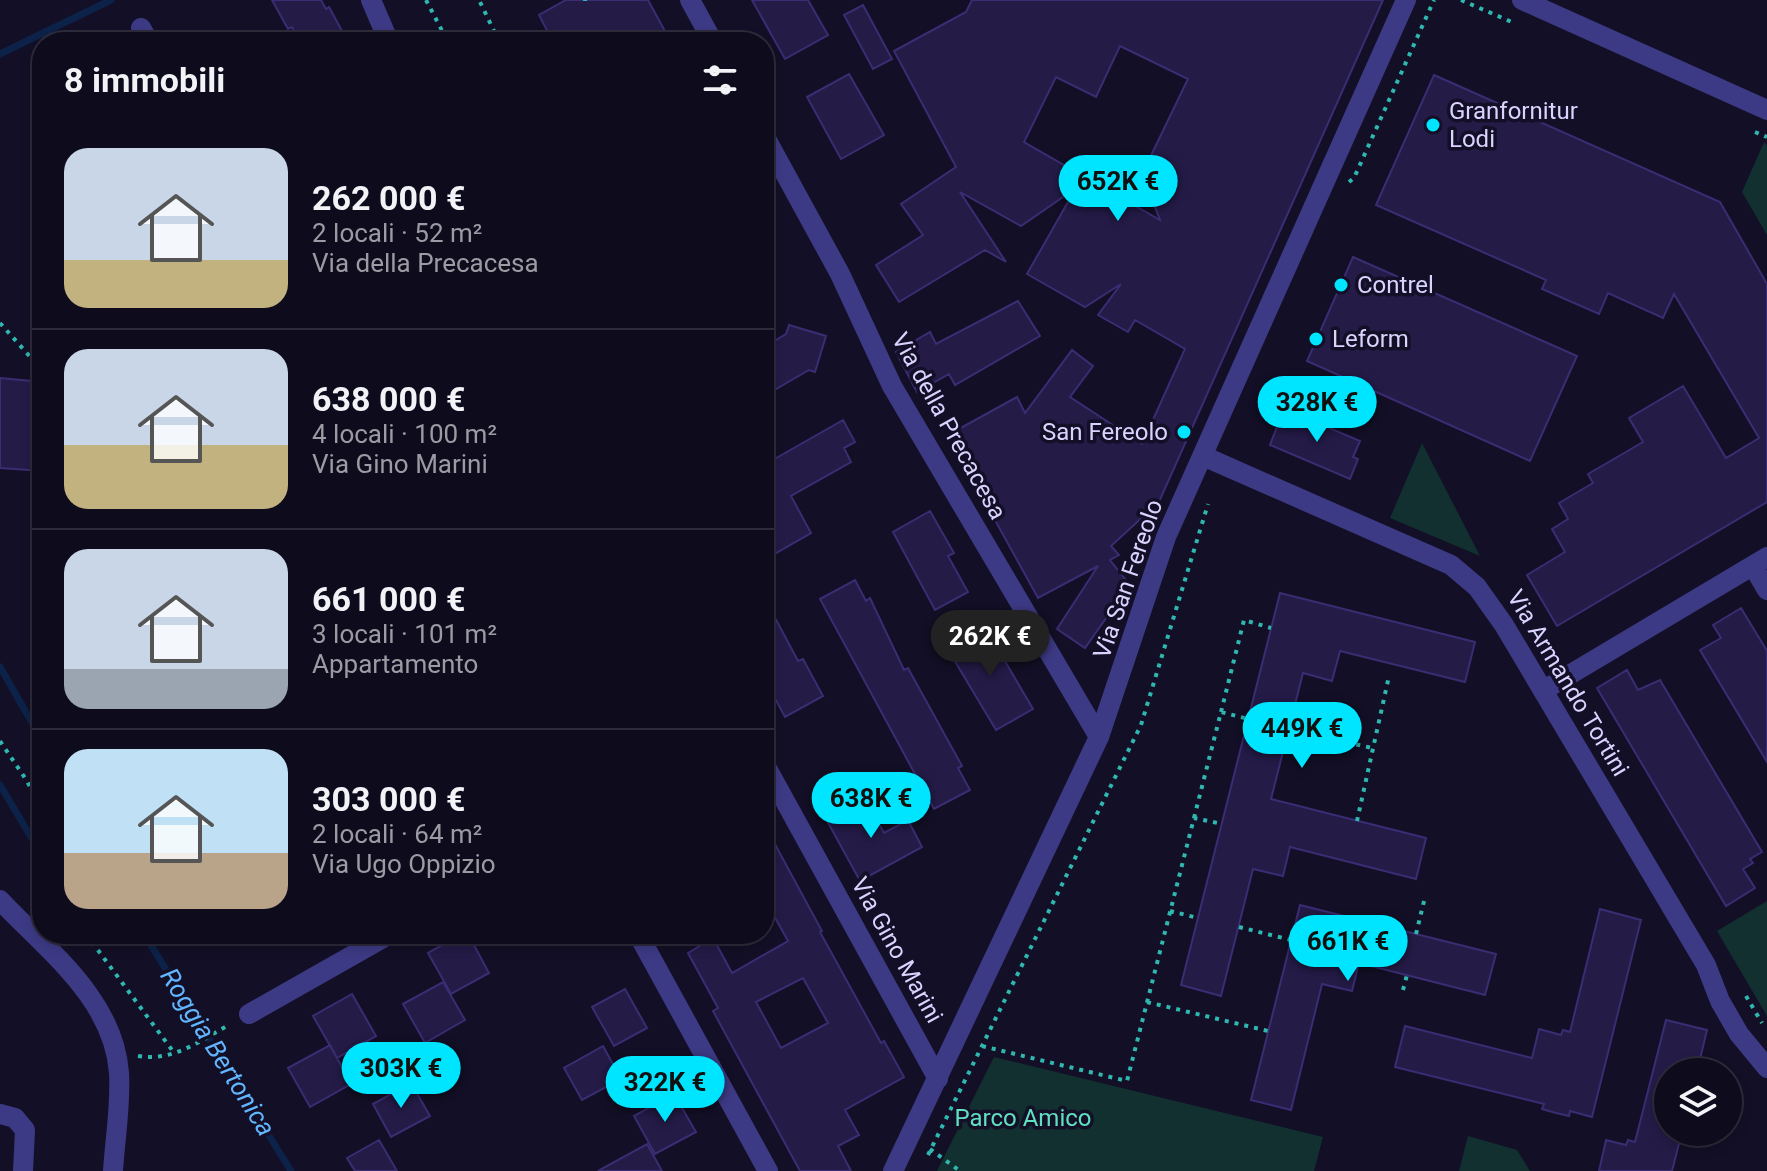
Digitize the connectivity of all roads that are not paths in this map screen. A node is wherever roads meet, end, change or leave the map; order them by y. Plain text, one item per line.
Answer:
1 (371, 0) edge
2 (690, 0) edge
3 (1406, 0) edge
4 (1522, 0) edge
5 (385, 32) edge
6 (708, 32) edge
7 (1767, 110) edge
8 (774, 153) edge
9 (1203, 456) junction
10 (1760, 561) edge
11 (1767, 590) edge
12 (1544, 690) junction
13 (1099, 737) junction
14 (774, 781) edge
15 (0, 900) edge
16 (32, 933) edge
17 (42, 944) edge
18 (372, 944) edge
19 (643, 944) edge
20 (249, 1014) dead end
21 (1767, 1068) edge
22 (938, 1079) junction
23 (0, 1114) edge
24 (23, 1171) edge
25 (113, 1171) edge
26 (768, 1171) edge
27 (893, 1171) edge

1 - 5 street
2 - 6 street
3 - 9 street, Via San Fereolo
4 - 7 street
8 - 13 street, Via della Precacesa
9 - 12 street, Via Armando Tortini
9 - 13 street, Via San Fereolo
10 - 11 street
10 - 12 street
12 - 21 street, Via Armando Tortini
13 - 22 street, Via San Fereolo
14 - 22 street, Via Gino Marini
15 - 16 street
17 - 25 street
18 - 20 street
19 - 26 street
22 - 27 street, Via San Fereolo
23 - 24 street

